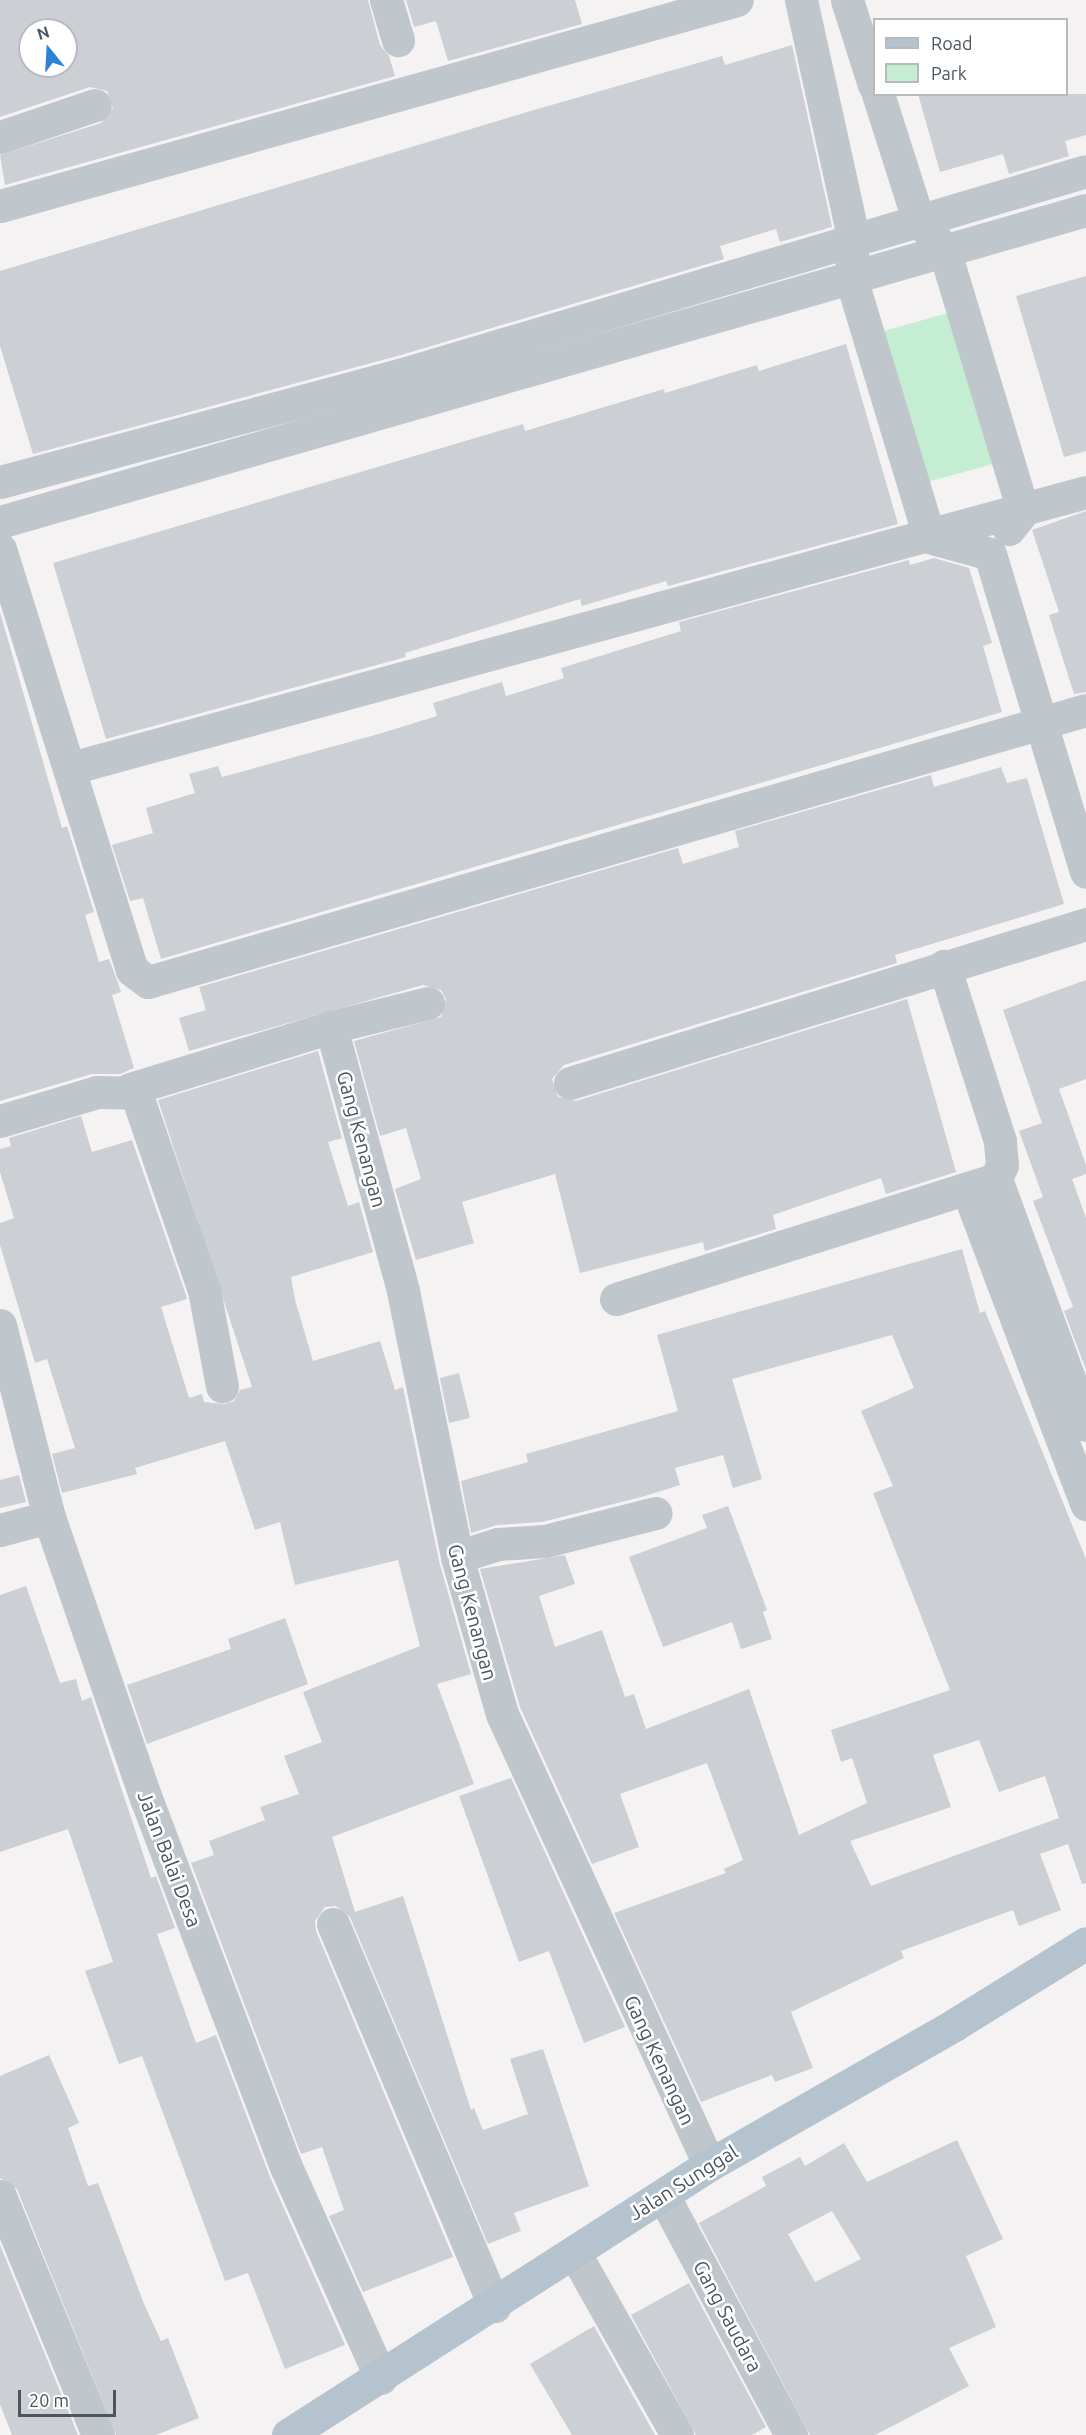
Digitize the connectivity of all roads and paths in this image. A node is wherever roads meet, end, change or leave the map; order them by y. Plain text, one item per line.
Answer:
1 (386, 0) edge
2 (737, 0) edge
3 (801, 0) edge
4 (847, 0) edge
5 (398, 40) dead end
6 (873, 82) edge
7 (879, 96) edge
8 (95, 105) dead end
9 (0, 137) edge
10 (1086, 171) edge
11 (0, 206) edge
12 (1086, 210) edge
13 (918, 219) junction
14 (853, 237) junction
15 (944, 249) junction
16 (851, 278) junction
17 (406, 373) junction
18 (418, 404) junction
19 (0, 482) edge
20 (1086, 492) edge
21 (1023, 511) junction
22 (0, 522) edge
23 (929, 537) junction
24 (0, 549) edge
25 (990, 554) junction
26 (1086, 710) edge
27 (1042, 723) junction
28 (71, 768) junction
29 (1086, 872) edge
30 (1086, 924) edge
31 (944, 966) junction
32 (428, 1003) dead end
33 (331, 1027) junction
34 (570, 1083) dead end
35 (130, 1089) junction
36 (0, 1121) edge
37 (982, 1185) junction
38 (616, 1299) dead end
39 (0, 1325) edge
40 (222, 1386) dead end
41 (1086, 1425) edge
42 (1084, 1492) edge
43 (656, 1513) dead end
44 (49, 1516) junction
45 (0, 1530) edge
46 (457, 1557) junction
47 (333, 1924) dead end
48 (1086, 1943) edge
49 (709, 2165) junction
50 (0, 2196) edge
51 (664, 2197) junction
52 (574, 2252) junction
53 (494, 2306) junction
54 (381, 2378) junction
55 (98, 2435) edge
56 (288, 2435) edge
57 (676, 2435) edge
58 (791, 2435) edge

1 - 5 street
2 - 11 street
3 - 14 street
4 - 6 street
7 - 13 street
8 - 9 street
10 - 13 street
12 - 15 street
13 - 14 street
13 - 15 street
14 - 16 street
14 - 17 street
15 - 16 street
15 - 21 street
16 - 18 street
16 - 23 street
17 - 18 street
17 - 19 street
18 - 22 street
20 - 21 street
21 - 23 street
21 - 25 street
23 - 25 street
23 - 28 street
24 - 28 street
25 - 27 street
26 - 27 street
27 - 28 street
27 - 29 street
30 - 31 street
31 - 34 street
31 - 37 street
32 - 33 street
33 - 35 street
33 - 46 street, Gang Kenangan
35 - 36 street
35 - 40 street
37 - 38 street
37 - 41 street
37 - 42 street
39 - 44 street, Jalan Balai Desa
43 - 46 street
44 - 45 street
44 - 54 street, Jalan Balai Desa
46 - 49 street, Gang Kenangan
47 - 53 street
48 - 49 main road, Jalan Sunggal
49 - 51 main road, Jalan Sunggal
50 - 55 street
51 - 52 main road, Jalan Sunggal
51 - 58 street, Gang Saudara
52 - 53 main road, Jalan Sunggal
52 - 57 street
53 - 54 main road, Jalan Sunggal
54 - 56 main road, Jalan Sunggal

